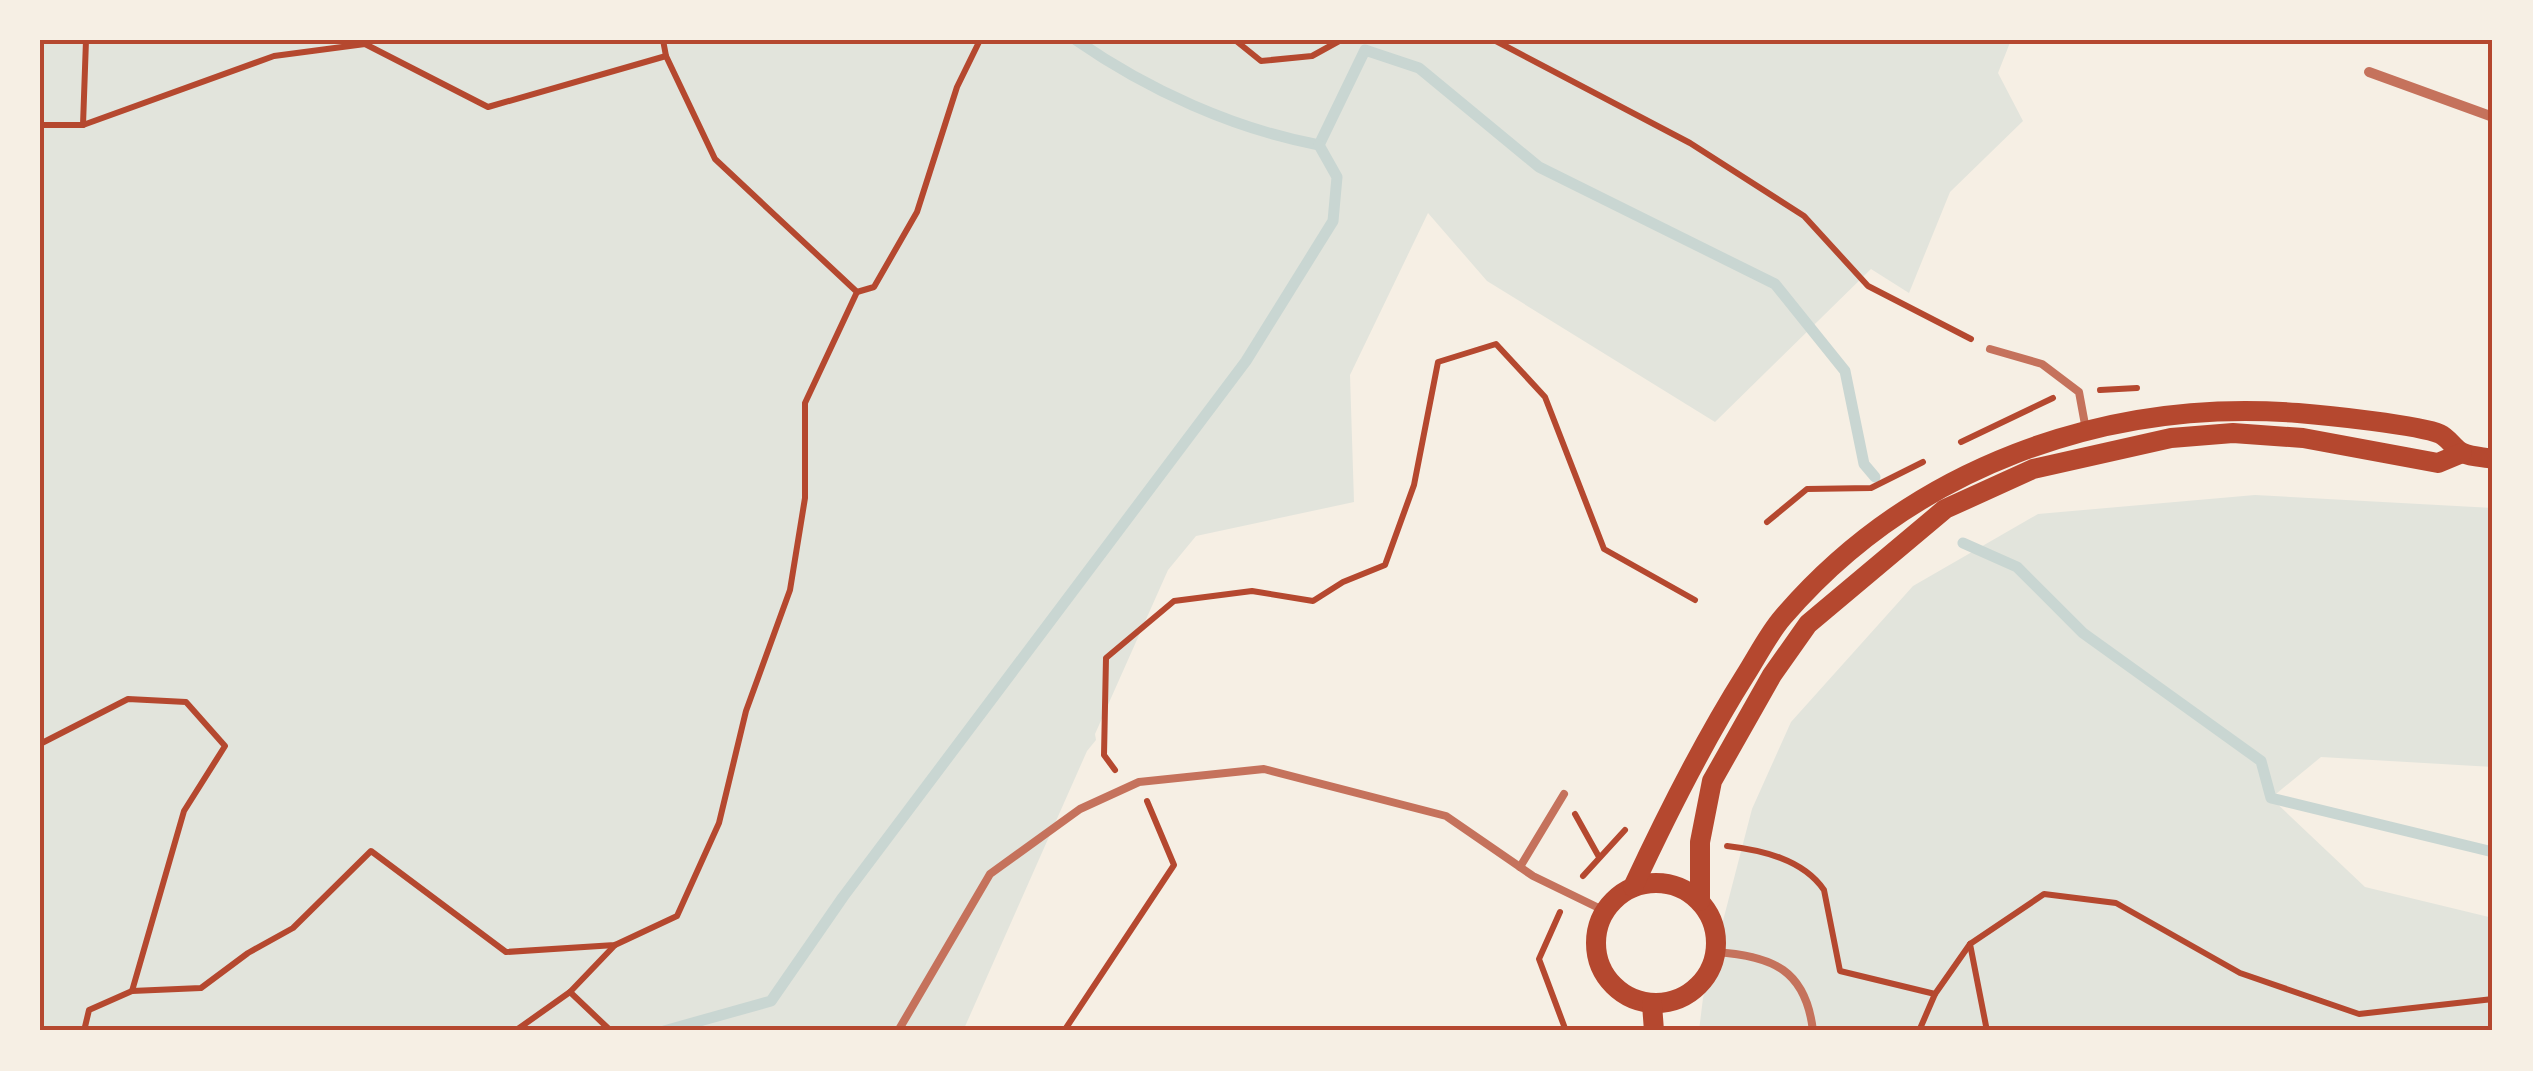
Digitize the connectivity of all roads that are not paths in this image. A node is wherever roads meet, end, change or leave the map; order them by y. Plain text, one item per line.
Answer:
1 (2369, 72) dead end
2 (2493, 117) edge
3 (1990, 349) road end
4 (2086, 430) junction
5 (2462, 453) junction
6 (2493, 459) edge
7 (1564, 794) road end
8 (1520, 867) junction
9 (1632, 887) junction
10 (1700, 901) junction
11 (1605, 911) junction
12 (1716, 952) junction
13 (1652, 1004) junction
14 (898, 1031) edge
15 (1654, 1031) edge
16 (1813, 1031) edge

1 - 2 street
3 - 4 lane
4 - 5 main road
4 - 9 main road
5 - 6 main road
5 - 10 main road
7 - 8 lane
8 - 11 lane
8 - 14 lane
9 - 10 main road
9 - 11 main road
10 - 12 main road
11 - 13 main road
12 - 13 main road
12 - 16 lane
13 - 15 main road

